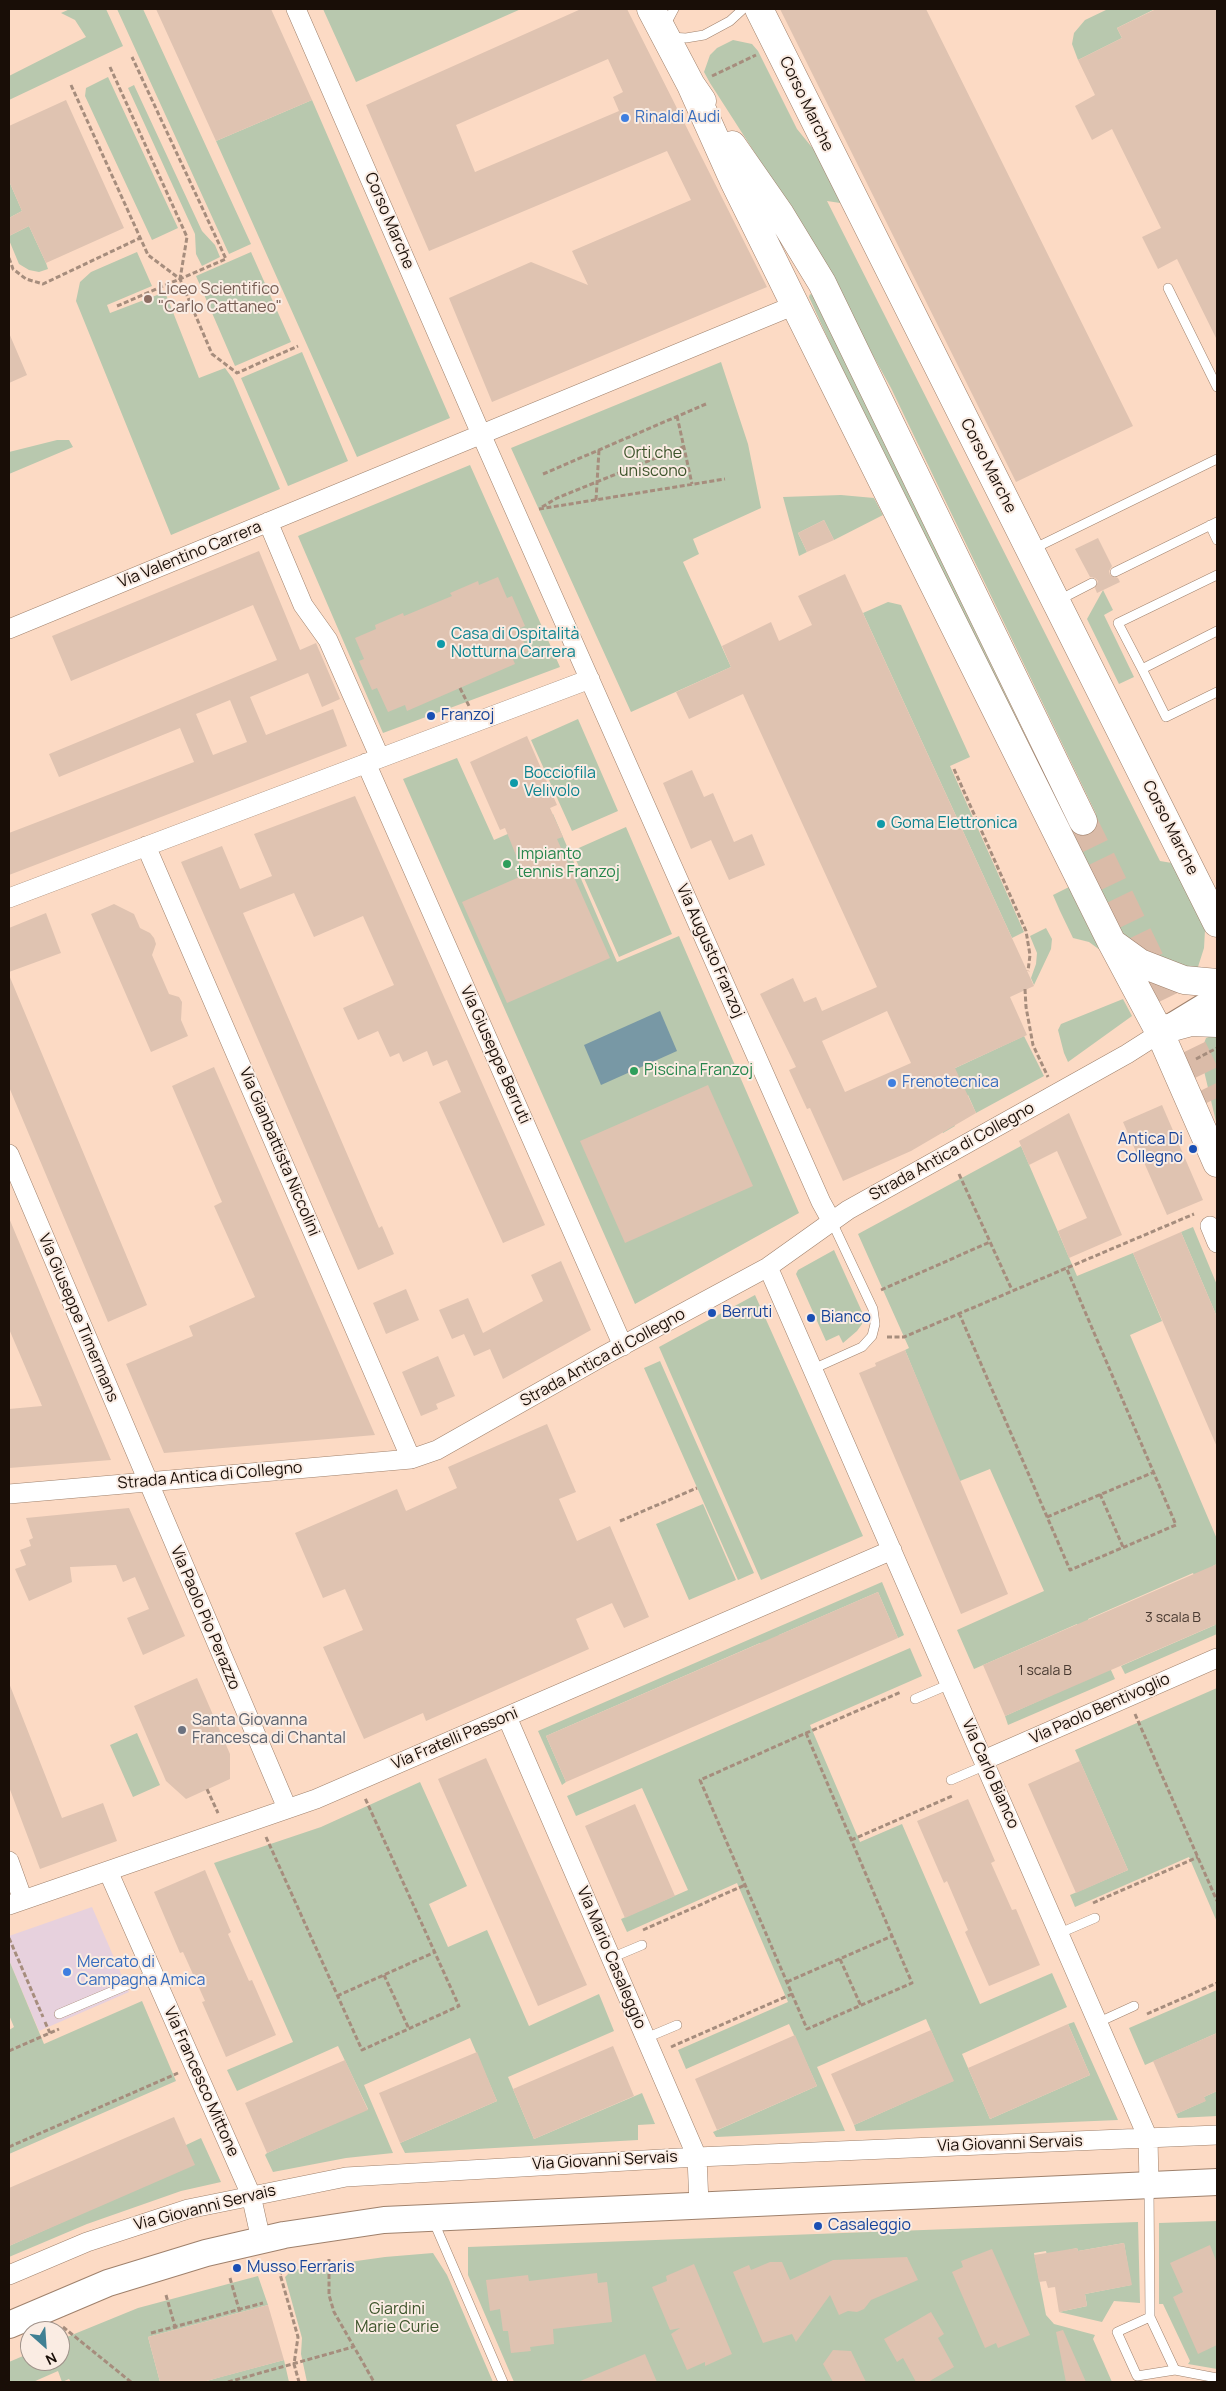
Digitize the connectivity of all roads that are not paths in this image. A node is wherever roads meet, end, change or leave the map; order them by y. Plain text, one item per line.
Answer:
1 (296, 9) edge
2 (743, 9) edge
3 (759, 9) edge
4 (663, 21) edge
5 (699, 82) junction
6 (1168, 288) dead end
7 (795, 305) junction
8 (1217, 387) edge
9 (481, 434) junction
10 (1217, 459) edge
11 (268, 522) junction
12 (1214, 523) edge
13 (1217, 540) edge
14 (1030, 550) junction
15 (1115, 572) dead end
16 (1217, 575) edge
17 (1092, 583) dead end
18 (1056, 601) junction
19 (9, 630) edge
20 (1217, 631) edge
21 (1142, 669) junction
22 (590, 679) junction
23 (1217, 692) edge
24 (373, 761) junction
25 (1083, 821) tunnel mouth
26 (146, 846) junction
27 (9, 898) edge
28 (1217, 924) edge
29 (1112, 943) junction
30 (1217, 983) edge
31 (1217, 999) edge
32 (1217, 1023) edge
33 (1164, 1030) junction
34 (9, 1154) edge
35 (1217, 1163) edge
36 (832, 1222) junction
37 (768, 1267) junction
38 (623, 1346) junction
39 (813, 1369) junction
40 (411, 1459) junction
41 (147, 1482) junction
42 (9, 1494) edge
43 (892, 1550) junction
44 (1217, 1658) edge
45 (950, 1684) junction
46 (916, 1699) dead end
47 (507, 1717) junction
48 (985, 1762) junction
49 (951, 1780) dead end
50 (287, 1808) junction
51 (9, 1861) edge
52 (108, 1871) junction
53 (16, 1902) edge
54 (1096, 1918) dead end
55 (1060, 1933) junction
56 (642, 1945) dead end
57 (611, 1958) junction
58 (153, 1974) junction
59 (1134, 2006) dead end
60 (59, 2014) dead end
61 (1099, 2022) junction
62 (677, 2025) dead end
63 (649, 2047) junction
64 (1217, 2135) edge
65 (1148, 2138) junction
66 (697, 2157) junction
67 (1217, 2182) edge
68 (1149, 2184) junction
69 (251, 2195) junction
70 (699, 2204) junction
71 (432, 2217) junction
72 (261, 2240) junction
73 (9, 2275) edge
74 (1150, 2317) junction
75 (9, 2325) edge
76 (1175, 2370) junction
77 (1217, 2378) edge
78 (503, 2382) edge

1 - 9 street, Corso Marche
2 - 4 lane
3 - 14 main road, Corso Marche
4 - 5 main road
5 - 7 main road
5 - 25 main road
6 - 8 lane
7 - 9 street
7 - 29 main road
9 - 11 street
9 - 22 street, Corso Marche
10 - 14 lane
11 - 19 street, Via Valentino Carrera
11 - 24 street, Via Valentino Carrera
12 - 13 lane
12 - 15 lane
14 - 18 main road, Corso Marche
16 - 21 lane
17 - 18 lane
18 - 28 main road, Corso Marche
20 - 21 lane
21 - 23 lane
22 - 24 street
22 - 36 street, Via Augusto Franzoj
24 - 26 street
24 - 38 street, Via Giuseppe Berruti
26 - 27 street
26 - 40 street, Via Gianbattista Niccolini
29 - 30 main road
29 - 33 main road
31 - 33 street, Strada Antica di Collegno
32 - 33 main road
33 - 35 main road
33 - 36 street, Strada Antica di Collegno
34 - 41 street, Via Giuseppe Timermans
36 - 37 street, Strada Antica di Collegno
36 - 39 lane
37 - 38 street, Strada Antica di Collegno
37 - 39 street, Via Carlo Bianco
38 - 40 street, Strada Antica di Collegno
39 - 43 street, Via Carlo Bianco
40 - 41 street, Strada Antica di Collegno
41 - 42 street, Strada Antica di Collegno
41 - 50 street, Via Paolo Pio Perazzo
43 - 45 street, Via Carlo Bianco
43 - 47 street, Via Fratelli Passoni
44 - 48 street, Via Paolo Bentivoglio
45 - 46 lane
45 - 48 street, Via Carlo Bianco
47 - 50 street, Via Fratelli Passoni
47 - 57 street, Via Mario Casaleggio
48 - 49 lane
48 - 55 street, Via Carlo Bianco
50 - 52 street, Via Fratelli Passoni
51 - 53 street
52 - 53 street, Via Fratelli Passoni
52 - 58 street, Via Francesco Mittone
54 - 55 lane
55 - 61 street, Via Carlo Bianco
56 - 57 lane
57 - 63 street, Via Mario Casaleggio
58 - 60 lane
58 - 69 street, Via Francesco Mittone
59 - 61 lane
61 - 65 street, Via Carlo Bianco
62 - 63 lane
63 - 66 street, Via Mario Casaleggio
64 - 65 street, Via Giovanni Servais
65 - 66 street, Via Giovanni Servais
65 - 68 street, Via Carlo Bianco
66 - 69 street, Via Giovanni Servais
66 - 70 street, Via Mario Casaleggio
67 - 68 street
68 - 70 street
68 - 74 lane
69 - 72 street, Via Francesco Mittone
69 - 73 street, Via Giovanni Servais
70 - 71 street
71 - 72 street
71 - 78 lane
72 - 75 street
74 - 76 lane
74 - 76 lane
76 - 77 lane

